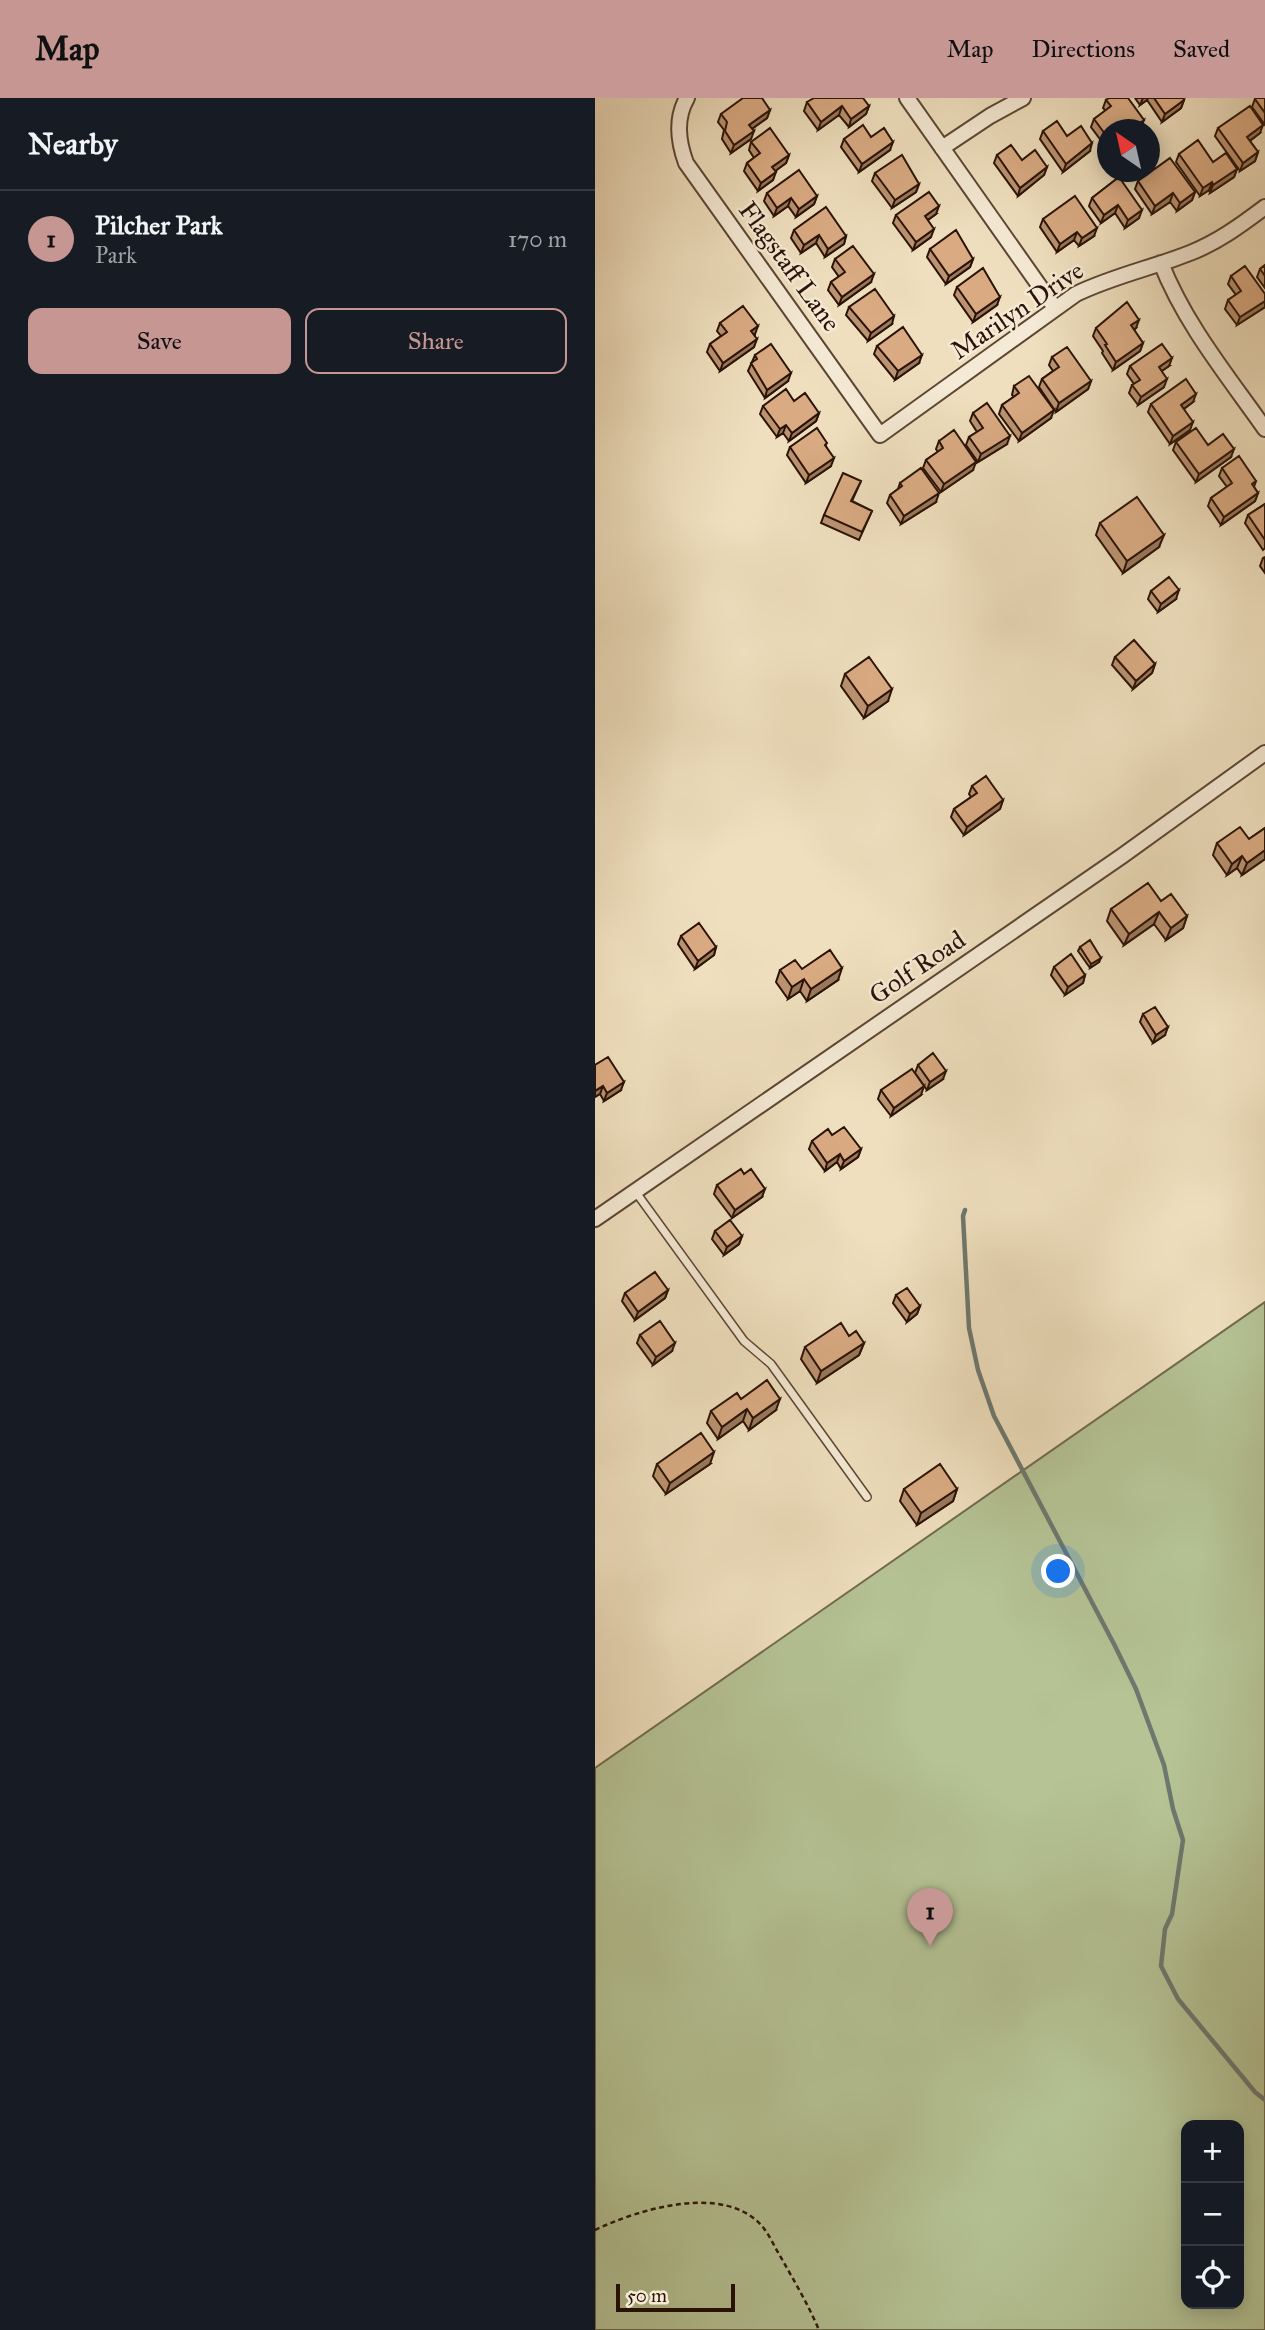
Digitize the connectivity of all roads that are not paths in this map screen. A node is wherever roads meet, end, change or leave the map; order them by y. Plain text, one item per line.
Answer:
1 (687, 98) edge
2 (907, 98) edge
3 (1023, 98) edge
4 (942, 148) junction
5 (1265, 207) edge
6 (1161, 263) junction
7 (1055, 308) junction
8 (1265, 429) edge
9 (880, 435) joint
10 (1265, 753) edge
11 (635, 1190) junction
12 (595, 1219) edge
13 (867, 1497) dead end

1 - 9 street, Flagstaff Lane
2 - 4 street
3 - 4 street
4 - 7 street
5 - 6 street, Marilyn Drive
6 - 7 street, Marilyn Drive
6 - 8 street
7 - 9 street, Marilyn Drive
10 - 11 street, Golf Road
11 - 12 street, Golf Road
11 - 13 lane

